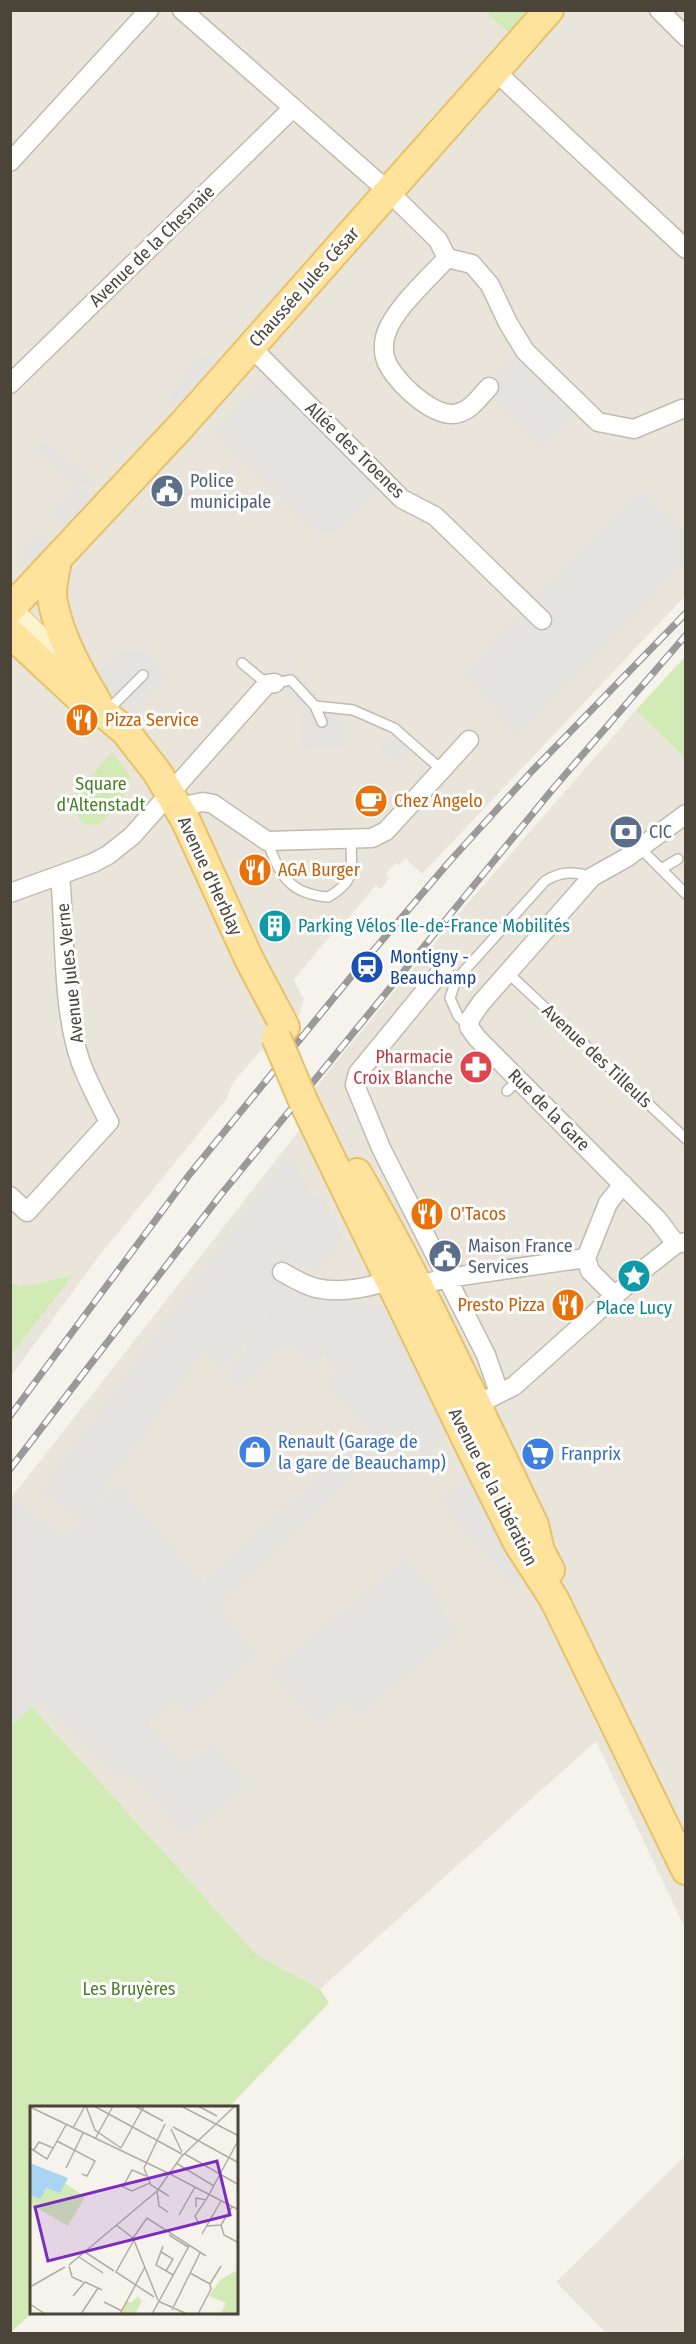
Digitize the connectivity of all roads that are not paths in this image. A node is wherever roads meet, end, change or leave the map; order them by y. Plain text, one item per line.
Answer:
1 (149, 10) edge
2 (182, 10) edge
3 (549, 10) edge
4 (659, 10) edge
5 (686, 36) edge
6 (495, 71) junction
7 (293, 108) junction
8 (10, 162) edge
9 (389, 192) junction
10 (686, 249) edge
11 (447, 258) junction
12 (251, 347) junction
13 (10, 384) edge
14 (489, 387) dead end
15 (682, 409) dead end
16 (32, 588) edge
17 (542, 620) dead end
18 (13, 624) edge
19 (242, 663) dead end
20 (143, 675) dead end
21 (87, 684) junction
22 (271, 684) junction
23 (315, 706) junction
24 (105, 714) junction
25 (322, 723) dead end
26 (469, 740) dead end
27 (442, 770) junction
28 (174, 800) junction
29 (686, 814) edge
30 (351, 840) junction
31 (267, 841) junction
32 (640, 848) junction
33 (678, 859) dead end
34 (661, 869) junction
35 (60, 876) junction
36 (592, 877) junction
37 (10, 892) edge
38 (686, 894) edge
39 (444, 968) dead end
40 (508, 973) junction
41 (469, 1027) junction
42 (309, 1097) joint
43 (686, 1139) edge
44 (623, 1184) junction
45 (10, 1196) edge
46 (681, 1243) edge
47 (586, 1258) junction
48 (282, 1272) dead end
49 (407, 1278) junction
50 (447, 1278) junction
51 (614, 1295) junction
52 (496, 1384) dead end
53 (466, 1410) junction
54 (686, 1848) edge
55 (686, 1870) edge

1 - 8 street
2 - 7 street
3 - 6 main road, Chaussée Jules César
4 - 5 street
6 - 9 main road, Chaussée Jules César
6 - 10 street
7 - 9 street
7 - 13 street, Avenue de la Chesnaie
9 - 11 street
9 - 12 main road, Chaussée Jules César
11 - 14 street
11 - 15 street
12 - 16 main road, Chaussée Jules César
12 - 17 street, Allée des Troenes
16 - 18 main road
16 - 21 main road
18 - 21 main road
18 - 24 main road
19 - 22 lane
20 - 24 lane
21 - 24 main road
22 - 23 lane
22 - 28 street
23 - 25 lane
23 - 27 lane
24 - 28 main road, Avenue d'Herblay
26 - 27 street
27 - 30 street
28 - 31 street
28 - 35 street
28 - 42 main road, Avenue d'Herblay
29 - 32 street
30 - 31 street
30 - 31 lane
32 - 34 lane
32 - 36 street
33 - 34 lane
34 - 38 lane
35 - 37 street
35 - 45 street, Avenue Jules Verne
36 - 40 street
36 - 41 lane
39 - 50 street
40 - 41 street
40 - 43 lane, Avenue des Tilleuls
41 - 44 street, Rue de la Gare
42 - 49 main road, Avenue de la Libération
44 - 46 street, Rue de la Gare
44 - 47 street
46 - 51 street
47 - 50 street
47 - 51 street
48 - 49 street
49 - 50 street
49 - 53 main road, Avenue de la Libération
50 - 52 street
51 - 53 street
53 - 54 main road, Avenue de la Libération
53 - 55 main road, Avenue de la Libération

